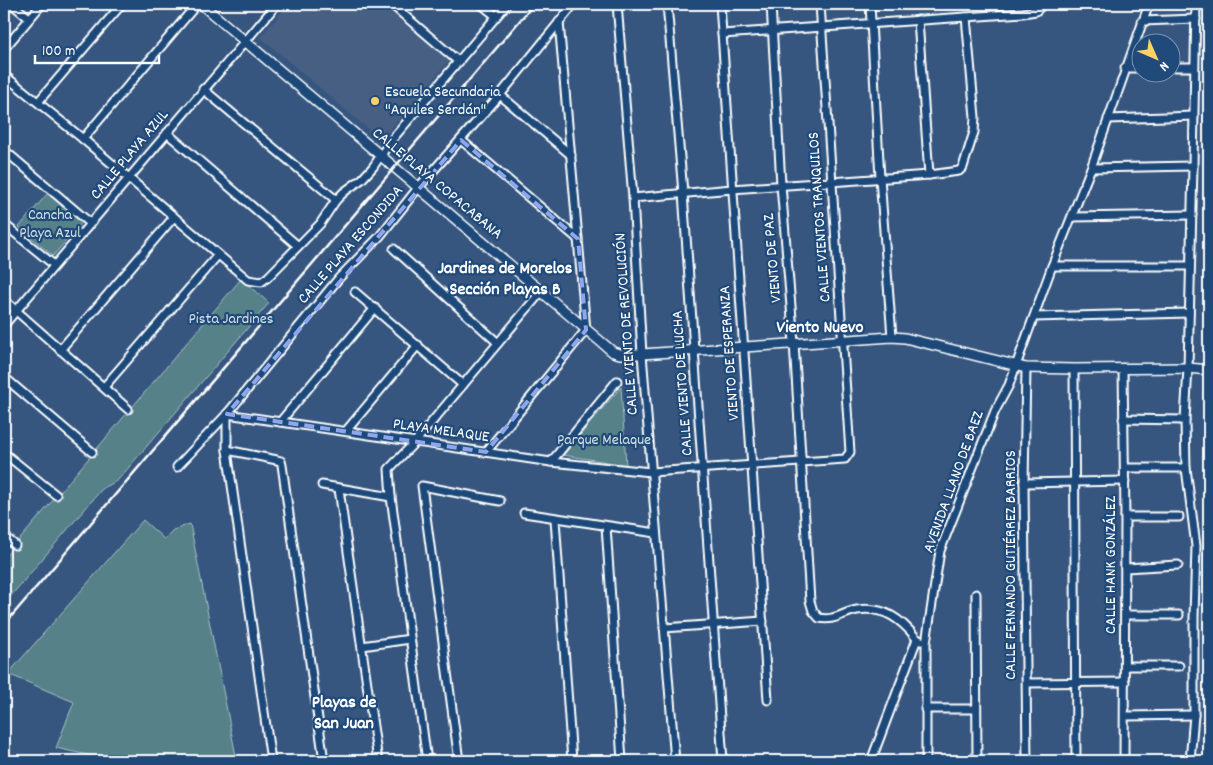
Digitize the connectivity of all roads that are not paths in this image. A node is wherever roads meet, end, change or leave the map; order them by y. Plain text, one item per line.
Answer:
1 (12, 4) edge
2 (42, 4) edge
3 (122, 4) edge
4 (199, 4) edge
5 (276, 4) edge
6 (391, 4) edge
7 (481, 4) edge
8 (507, 4) edge
9 (574, 4) edge
10 (617, 4) edge
11 (667, 4) edge
12 (720, 4) edge
13 (771, 4) edge
14 (820, 4) edge
15 (870, 4) edge
16 (1043, 4) edge
17 (1148, 4) edge
18 (1196, 4) edge
19 (496, 16) junction
20 (966, 17) junction
21 (29, 18) junction
22 (1196, 18) junction
23 (918, 20) junction
24 (1142, 21) junction
25 (559, 22) junction
26 (871, 22) junction
27 (822, 27) junction
28 (773, 30) junction
29 (722, 34) junction
30 (245, 41) junction
31 (4, 48) edge
32 (459, 62) junction
33 (1180, 67) edge
34 (1194, 67) junction
35 (1125, 68) junction
36 (1130, 68) edge
37 (4, 75) edge
38 (204, 89) junction
39 (500, 95) junction
40 (38, 102) junction
41 (1194, 116) junction
42 (1108, 119) junction
43 (167, 133) junction
44 (83, 139) junction
45 (461, 140) junction
46 (4, 150) edge
47 (571, 155) junction
48 (381, 157) junction
49 (1194, 166) junction
50 (1091, 168) junction
51 (929, 175) junction
52 (128, 178) junction
53 (880, 178) junction
54 (831, 182) junction
55 (781, 185) junction
56 (418, 188) junction
57 (732, 189) junction
58 (683, 193) junction
59 (633, 198) junction
60 (336, 200) junction
61 (1192, 215) junction
62 (174, 217) junction
63 (1072, 217) junction
64 (90, 223) junction
65 (4, 224) edge
66 (578, 239) junction
67 (298, 246) junction
68 (394, 249) dead end
69 (218, 255) junction
70 (54, 265) junction
71 (1052, 266) junction
72 (1190, 266) junction
73 (355, 292) dead end
74 (541, 292) junction
75 (4, 300) edge
76 (375, 308) junction
77 (16, 310) junction
78 (1189, 313) junction
79 (1034, 317) junction
80 (4, 325) edge
81 (586, 330) junction
82 (892, 336) junction
83 (842, 339) junction
84 (498, 343) junction
85 (794, 344) junction
86 (418, 346) junction
87 (743, 346) junction
88 (60, 350) junction
89 (694, 351) junction
90 (642, 354) junction
91 (1016, 367) junction
92 (1026, 368) junction
93 (1123, 368) junction
94 (1188, 368) junction
95 (1074, 369) junction
96 (1209, 370) edge
97 (4, 377) edge
98 (617, 381) dead end
99 (462, 384) junction
100 (104, 387) junction
101 (128, 408) dead end
102 (227, 414) junction
103 (1123, 419) junction
104 (1185, 420) junction
105 (280, 422) junction
106 (346, 431) junction
107 (415, 442) junction
108 (227, 450) junction
109 (92, 452) dead end
110 (486, 452) junction
111 (4, 453) edge
112 (847, 457) joint
113 (551, 462) junction
114 (801, 462) junction
115 (752, 465) junction
116 (177, 467) dead end
117 (702, 468) junction
118 (1125, 468) junction
119 (1186, 468) junction
120 (651, 472) junction
121 (1125, 481) junction
122 (1024, 483) junction
123 (1075, 483) junction
124 (322, 485) dead end
125 (339, 489) junction
126 (56, 495) dead end
127 (391, 497) junction
128 (500, 501) dead end
129 (524, 513) dead end
130 (1125, 517) junction
131 (1179, 517) dead end
132 (555, 519) junction
133 (606, 526) junction
134 (656, 533) junction
135 (4, 536) edge
136 (15, 545) dead end
137 (1178, 565) dead end
138 (1125, 568) junction
139 (976, 594) dead end
140 (1179, 615) dead end
141 (1126, 616) junction
142 (763, 621) junction
143 (713, 624) junction
144 (664, 628) junction
145 (410, 639) junction
146 (917, 639) junction
147 (926, 643) junction
148 (362, 646) junction
149 (1125, 666) junction
150 (1179, 666) dead end
151 (1125, 682) junction
152 (1026, 683) junction
153 (1076, 683) junction
154 (768, 700) dead end
155 (925, 709) junction
156 (976, 709) junction
157 (1194, 715) junction
158 (1126, 716) junction
159 (271, 761) edge
160 (324, 761) edge
161 (378, 761) edge
162 (427, 761) edge
163 (459, 761) edge
164 (572, 761) edge
165 (622, 761) edge
166 (675, 761) edge
167 (723, 761) edge
168 (871, 761) edge
169 (926, 761) edge
170 (977, 761) edge
171 (1027, 761) edge
172 (1076, 761) edge
173 (1124, 761) edge
174 (1190, 761) edge

1 - 21 street
2 - 21 street
3 - 40 street
4 - 30 street, CALLE PLAYA COPACABANA
4 - 44 street
5 - 30 street, CALLE PLAYA AZUL
6 - 32 street
7 - 19 street
8 - 19 street
9 - 25 street, CALLE PLAYA ESCONDIDA
10 - 59 street, CALLE VIENTO DE REVOLUCIÓN
11 - 58 street, CALLE VIENTO DE LUCHA
12 - 29 street, VIENTO DE ESPERANZA
13 - 28 street, VIENTO DE PAZ
14 - 27 street, CALLE VIENTOS TRANQUILOS
15 - 26 street
16 - 20 street
17 - 24 street, AVENIDA LLANO DE BAEZ
18 - 22 street
19 - 32 street
20 - 23 street
20 - 51 street
21 - 31 street
22 - 24 street
22 - 34 street
23 - 26 street
23 - 51 street
24 - 35 street, AVENIDA LLANO DE BAEZ
25 - 39 street, CALLE PLAYA ESCONDIDA
25 - 47 street
26 - 27 street
26 - 53 street
27 - 28 street
27 - 54 street, CALLE VIENTOS TRANQUILOS
28 - 29 street
28 - 55 street, VIENTO DE PAZ
29 - 57 street, VIENTO DE ESPERANZA
30 - 38 street, CALLE PLAYA AZUL
30 - 48 street, CALLE PLAYA COPACABANA
32 - 48 street
33 - 34 street
34 - 41 street
35 - 36 street
35 - 42 street, AVENIDA LLANO DE BAEZ
37 - 40 street
38 - 43 street, CALLE PLAYA AZUL
38 - 60 street
39 - 45 street, CALLE PLAYA ESCONDIDA
39 - 47 street
40 - 44 street
41 - 42 street
41 - 49 street
42 - 50 street, AVENIDA LLANO DE BAEZ
43 - 52 street, CALLE PLAYA AZUL
43 - 67 street
44 - 52 street
45 - 56 street, CALLE PLAYA ESCONDIDA
45 - 66 street
46 - 64 street
47 - 66 street
48 - 56 street, CALLE PLAYA COPACABANA
48 - 60 street
49 - 50 street
49 - 61 street
50 - 63 street, AVENIDA LLANO DE BAEZ
51 - 53 street
52 - 62 street
52 - 64 street, CALLE PLAYA AZUL
53 - 54 street
53 - 82 street
54 - 55 street
54 - 83 street, CALLE VIENTOS TRANQUILOS
55 - 57 street
55 - 85 street, VIENTO DE PAZ
56 - 74 street, CALLE PLAYA COPACABANA
56 - 102 street, CALLE PLAYA ESCONDIDA
57 - 58 street
57 - 87 street, VIENTO DE ESPERANZA
58 - 59 street
58 - 89 street, CALLE VIENTO DE LUCHA
59 - 90 street, CALLE VIENTO DE REVOLUCIÓN
60 - 67 street
61 - 63 street
61 - 72 street
62 - 69 street
62 - 88 street
63 - 71 street, AVENIDA LLANO DE BAEZ
64 - 70 street, CALLE PLAYA AZUL
65 - 70 street
66 - 81 street
67 - 69 street
68 - 84 street
69 - 100 street
70 - 77 street, CALLE PLAYA AZUL
71 - 72 street
71 - 79 street, AVENIDA LLANO DE BAEZ
72 - 78 street
73 - 76 street
74 - 81 street, CALLE PLAYA COPACABANA
74 - 84 street
75 - 77 street
76 - 86 street
76 - 105 street
77 - 80 street, CALLE PLAYA AZUL
77 - 88 street
78 - 79 street
78 - 94 street
79 - 91 street, AVENIDA LLANO DE BAEZ
81 - 90 street, CALLE PLAYA COPACABANA
81 - 110 street
82 - 83 street, CALLE PLAYA COPACABANA
82 - 91 street, CALLE PLAYA COPACABANA
83 - 85 street, CALLE PLAYA COPACABANA
83 - 112 street, CALLE VIENTOS TRANQUILOS
84 - 99 street
85 - 87 street, CALLE PLAYA COPACABANA
85 - 114 street, VIENTO DE PAZ
86 - 99 street
86 - 106 street
87 - 89 street, CALLE PLAYA COPACABANA
87 - 115 street, VIENTO DE ESPERANZA
88 - 100 street
89 - 90 street, CALLE PLAYA COPACABANA
89 - 117 street, CALLE VIENTO DE LUCHA
90 - 120 street, CALLE VIENTO DE REVOLUCIÓN
91 - 92 street
91 - 147 street, AVENIDA LLANO DE BAEZ
92 - 95 street
92 - 122 street, CALLE FERNANDO GUTIÉRREZ BARRIOS
93 - 94 street
93 - 95 street
93 - 103 street, CALLE HANK GONZÁLEZ
94 - 96 street
94 - 104 street
95 - 123 street
97 - 109 street
98 - 113 street
99 - 107 street
100 - 101 street
102 - 105 street, PLAYA MELAQUE
102 - 108 street
102 - 116 street, CALLE PLAYA ESCONDIDA
103 - 104 street
103 - 118 street, CALLE HANK GONZÁLEZ
104 - 119 street
105 - 106 street, PLAYA MELAQUE
106 - 107 street, PLAYA MELAQUE
107 - 110 street, PLAYA MELAQUE
107 - 127 street
108 - 159 street
108 - 160 street
110 - 113 street, PLAYA MELAQUE
111 - 126 street
112 - 114 street, PLAYA MELAQUE
113 - 120 street, PLAYA MELAQUE
114 - 115 street, PLAYA MELAQUE
114 - 146 street, VIENTO DE PAZ
115 - 117 street, PLAYA MELAQUE
115 - 142 street, VIENTO DE ESPERANZA
117 - 120 street, PLAYA MELAQUE
117 - 143 street, CALLE VIENTO DE LUCHA
118 - 119 street
118 - 121 street, CALLE HANK GONZÁLEZ
119 - 157 street
120 - 134 street, CALLE VIENTO DE REVOLUCIÓN
121 - 123 street
121 - 130 street, CALLE HANK GONZÁLEZ
122 - 123 street
122 - 152 street, CALLE FERNANDO GUTIÉRREZ BARRIOS
123 - 153 street
124 - 125 street
125 - 127 street
125 - 148 street
127 - 145 street
128 - 163 street
129 - 132 street
130 - 131 street
130 - 138 street, CALLE HANK GONZÁLEZ
132 - 133 street
132 - 164 street
133 - 134 street
133 - 165 street
134 - 144 street, CALLE VIENTO DE REVOLUCIÓN
135 - 136 street
137 - 138 street
138 - 141 street, CALLE HANK GONZÁLEZ
139 - 156 street
140 - 141 street
141 - 149 street, CALLE HANK GONZÁLEZ
142 - 143 street
142 - 154 street, VIENTO DE ESPERANZA
143 - 144 street
143 - 167 street, CALLE VIENTO DE LUCHA
144 - 166 street, CALLE VIENTO DE REVOLUCIÓN
145 - 148 street
145 - 162 street
146 - 147 street
146 - 168 street
147 - 155 street, AVENIDA LLANO DE BAEZ
148 - 161 street
149 - 150 street
149 - 151 street, CALLE HANK GONZÁLEZ
151 - 153 street
151 - 158 street, CALLE HANK GONZÁLEZ
152 - 153 street
152 - 171 street, CALLE FERNANDO GUTIÉRREZ BARRIOS
153 - 172 street
155 - 156 street
155 - 169 street, AVENIDA LLANO DE BAEZ
156 - 170 street
157 - 158 street
157 - 174 street
158 - 173 street, CALLE HANK GONZÁLEZ

